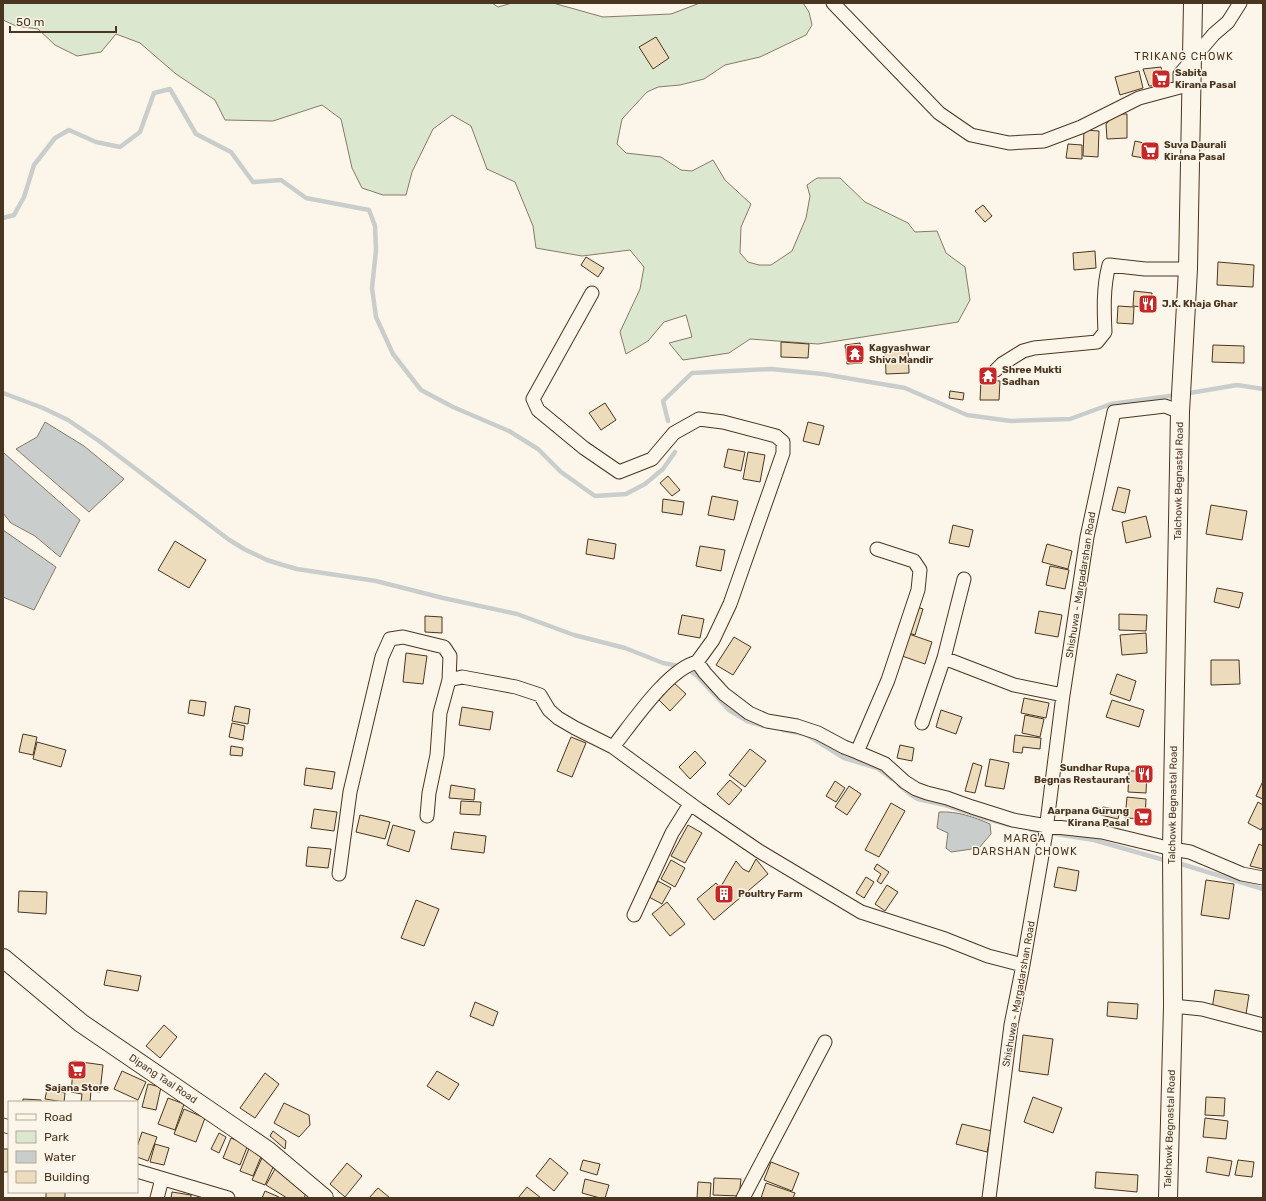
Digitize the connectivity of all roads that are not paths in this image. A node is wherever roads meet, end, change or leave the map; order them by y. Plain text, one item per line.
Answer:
1 (833, 3) edge
2 (1193, 3) edge
3 (1240, 3) edge
4 (1192, 59) junction
5 (1188, 269) junction
6 (592, 293) dead end
7 (996, 370) dead end
8 (1180, 412) junction
9 (877, 549) dead end
10 (964, 579) dead end
11 (944, 658) junction
12 (688, 665) junction
13 (449, 680) junction
14 (1063, 695) junction
15 (922, 723) dead end
16 (613, 747) junction
17 (857, 752) junction
18 (690, 804) junction
19 (427, 816) dead end
20 (1046, 832) junction
21 (1172, 849) junction
22 (338, 874) dead end
23 (1263, 878) edge
24 (634, 915) dead end
25 (3, 958) edge
26 (1023, 965) junction
27 (1173, 1006) junction
28 (1263, 1025) edge
29 (825, 1042) dead end
30 (138, 1171) edge
31 (162, 1179) junction
32 (157, 1198) edge
33 (228, 1198) edge
34 (324, 1198) edge
35 (743, 1198) edge
36 (989, 1198) edge
37 (1168, 1198) edge

1 - 4 street
2 - 4 main road
3 - 4 street
4 - 5 main road
5 - 7 street
5 - 8 main road, Talchowk Begnastal Road
6 - 12 street
8 - 14 street, Shishuwa - Margadarshan Road
8 - 21 main road, Talchowk Begnastal Road
9 - 17 street
10 - 11 street
11 - 14 street
11 - 15 street
12 - 16 street
12 - 17 street
13 - 16 street
13 - 19 street
13 - 22 street
14 - 20 street, Shishuwa - Margadarshan Road
16 - 18 street
17 - 20 street
18 - 24 street
18 - 26 street
20 - 21 street
20 - 26 street, Shishuwa - Margadarshan Road
21 - 23 street
21 - 27 main road, Talchowk Begnastal Road
25 - 34 main road, Dipang Taal Road
26 - 36 street, Shishuwa - Margadarshan Road
27 - 28 street
27 - 37 main road, Talchowk Begnastal Road
29 - 35 street
30 - 31 street
31 - 32 street
31 - 33 street

